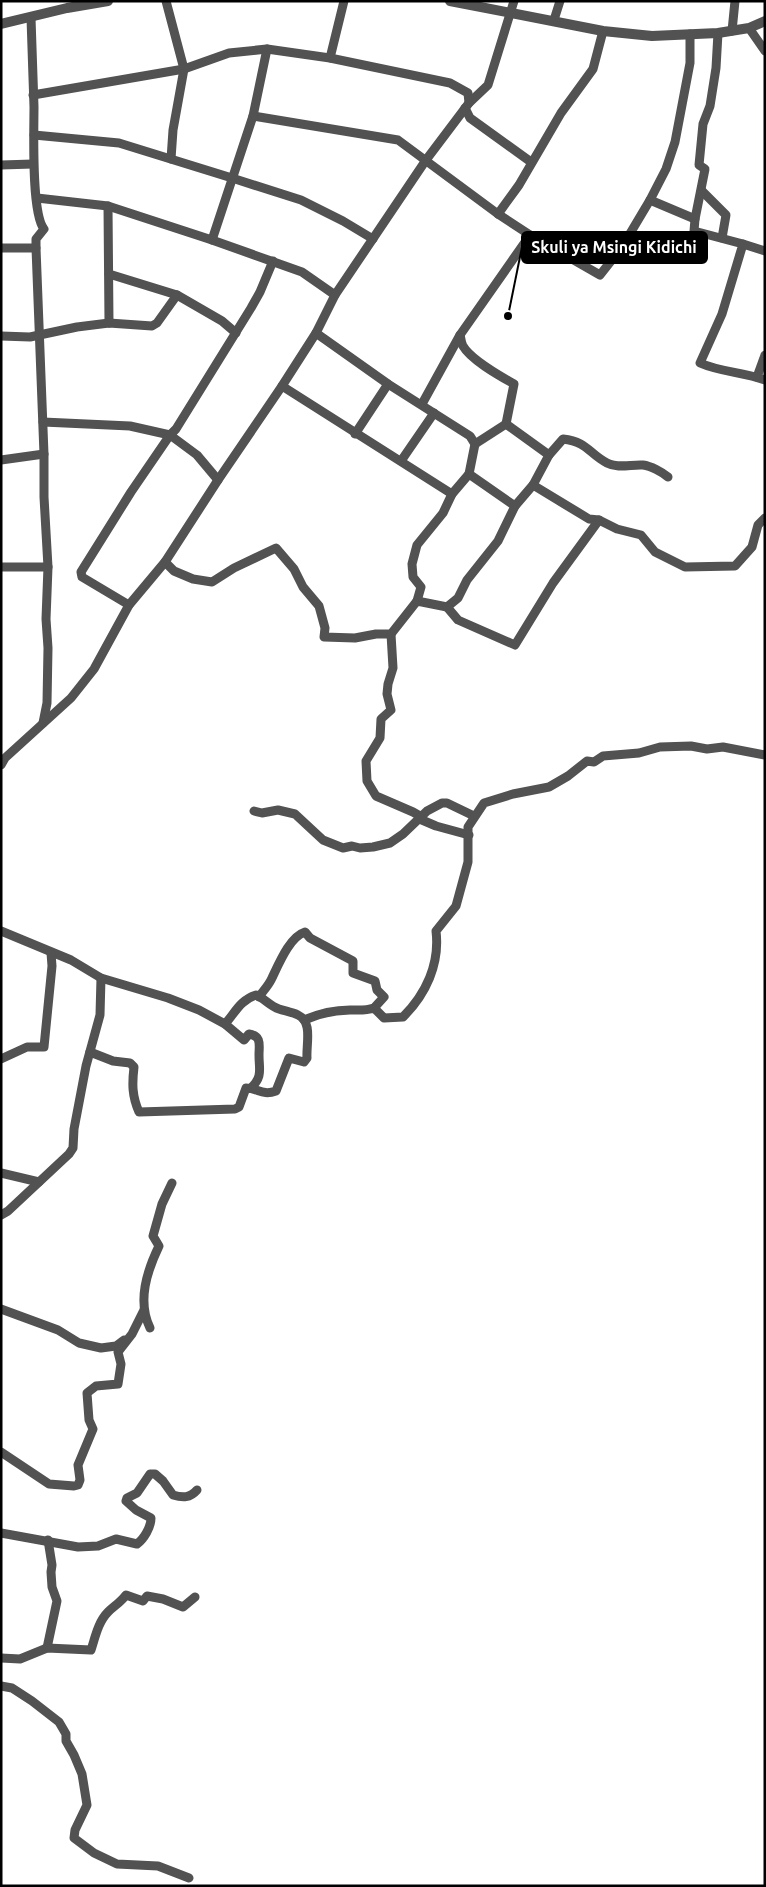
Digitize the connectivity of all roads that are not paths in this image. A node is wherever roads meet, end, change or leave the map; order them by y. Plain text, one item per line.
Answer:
1 (108, 1) edge
2 (166, 1) edge
3 (344, 1) edge
4 (450, 1) edge
5 (514, 1) edge
6 (560, 1) edge
7 (735, 1) edge
8 (463, 3) edge
9 (510, 14) junction
10 (31, 18) junction
11 (554, 20) junction
12 (765, 21) edge
13 (1, 24) edge
14 (749, 28) junction
15 (603, 30) junction
16 (732, 31) junction
17 (718, 33) junction
18 (690, 34) junction
19 (267, 49) junction
20 (765, 51) edge
21 (330, 58) junction
22 (184, 69) junction
23 (34, 95) junction
24 (467, 106) junction
25 (253, 116) junction
26 (34, 135) junction
27 (170, 159) junction
28 (426, 160) junction
29 (531, 162) junction
30 (34, 164) junction
31 (1, 165) edge
32 (232, 178) junction
33 (702, 191) junction
34 (37, 198) junction
35 (650, 200) junction
36 (108, 206) junction
37 (498, 214) junction
38 (695, 219) junction
39 (530, 235) junction
40 (722, 238) junction
41 (374, 239) junction
42 (212, 240) junction
43 (743, 244) junction
44 (1, 248) edge
45 (36, 248) junction
46 (765, 251) edge
47 (273, 260) junction
48 (109, 274) junction
49 (177, 295) junction
50 (336, 296) junction
51 (109, 323) junction
52 (236, 333) junction
53 (316, 333) junction
54 (460, 335) junction
55 (1, 336) edge
56 (38, 336) junction
57 (765, 355) edge
58 (761, 379) edge
59 (388, 384) junction
60 (282, 386) junction
61 (422, 404) junction
62 (434, 413) junction
63 (42, 422) junction
64 (506, 424) junction
65 (356, 434) junction
66 (170, 435) junction
67 (475, 444) junction
68 (44, 454) junction
69 (549, 455) junction
70 (1, 460) edge
71 (401, 461) junction
72 (469, 474) junction
73 (668, 477) dead end
74 (218, 480) junction
75 (532, 485) junction
76 (452, 494) junction
77 (515, 506) junction
78 (765, 518) edge
79 (599, 520) junction
80 (166, 562) junction
81 (1, 567) edge
82 (48, 567) junction
83 (417, 601) junction
84 (129, 605) junction
85 (448, 607) junction
86 (391, 634) junction
87 (44, 722) junction
88 (765, 756) edge
89 (1, 765) edge
90 (254, 811) dead end
91 (420, 816) junction
92 (474, 816) junction
93 (469, 835) junction
94 (1, 931) edge
95 (51, 952) junction
96 (101, 978) junction
97 (260, 997) junction
98 (374, 1008) junction
99 (304, 1020) junction
100 (225, 1024) junction
101 (90, 1052) junction
102 (1, 1059) edge
103 (251, 1088) junction
104 (1, 1173) edge
105 (39, 1182) junction
106 (172, 1183) dead end
107 (1, 1215) edge
108 (1, 1309) edge
109 (144, 1310) junction
110 (150, 1328) dead end
111 (132, 1334) junction
112 (1, 1452) edge
113 (197, 1490) dead end
114 (1, 1533) edge
115 (48, 1540) junction
116 (195, 1597) dead end
117 (47, 1648) junction
118 (1, 1658) edge
119 (1, 1686) edge
120 (189, 1878) dead end

1 - 10 street
2 - 22 street
3 - 21 street
4 - 8 street
5 - 9 street
6 - 11 street
7 - 16 street
8 - 9 street
9 - 11 street
9 - 24 street
10 - 13 street
10 - 23 street
11 - 15 street
12 - 14 street
14 - 16 street
14 - 20 street
15 - 18 street
15 - 29 street
16 - 17 street
17 - 18 street
17 - 33 street
18 - 35 street
19 - 21 street
19 - 22 street
19 - 25 street
21 - 24 street
22 - 23 street
22 - 27 street
23 - 26 street
24 - 28 street
24 - 29 street
25 - 28 street
25 - 32 street
26 - 27 street
26 - 30 street
27 - 32 street
28 - 37 street
28 - 41 street
29 - 37 street
30 - 31 street
30 - 34 street
32 - 41 street
32 - 42 street
33 - 38 street
33 - 40 street
34 - 36 street
34 - 45 street
35 - 38 street
35 - 39 street
36 - 42 street
36 - 48 street
37 - 39 street
38 - 40 street
39 - 54 street
40 - 43 street
41 - 50 street
42 - 47 street
43 - 46 street
43 - 58 street
44 - 45 street
45 - 56 street
47 - 50 street
47 - 52 street
48 - 49 street
48 - 51 street
49 - 51 street
49 - 52 street
50 - 53 street
51 - 56 street
52 - 66 street
53 - 59 street
53 - 60 street
54 - 61 street
54 - 64 street
55 - 56 street
56 - 63 street
57 - 58 street
59 - 61 street
59 - 65 street
60 - 65 street
60 - 74 street
61 - 62 street
62 - 67 street
62 - 71 street
63 - 66 street
63 - 68 street
64 - 67 street
64 - 69 street
65 - 71 street
66 - 74 street
66 - 84 street
67 - 72 street
68 - 70 street
68 - 82 street
69 - 73 street
69 - 75 street
71 - 76 street
72 - 76 street
72 - 77 street
74 - 80 street
75 - 77 street
75 - 79 street
76 - 83 street
77 - 85 street
78 - 79 street
79 - 85 street
80 - 84 street
80 - 86 street
81 - 82 street
82 - 87 street
83 - 85 street
83 - 86 street
84 - 87 street
86 - 91 street
87 - 89 street
88 - 92 street
90 - 91 street
91 - 92 street
91 - 93 street
92 - 93 street
93 - 98 street
94 - 95 street
95 - 96 street
95 - 102 street
96 - 100 street
96 - 101 street
97 - 98 street
97 - 99 street
97 - 100 street
98 - 99 street
99 - 103 street
100 - 103 street
101 - 103 street
101 - 105 street
104 - 105 street
105 - 107 street
106 - 109 street
108 - 111 street
109 - 110 street
109 - 111 street
111 - 112 street
113 - 115 street
114 - 115 street
115 - 117 street
116 - 117 street
117 - 118 street
119 - 120 street

